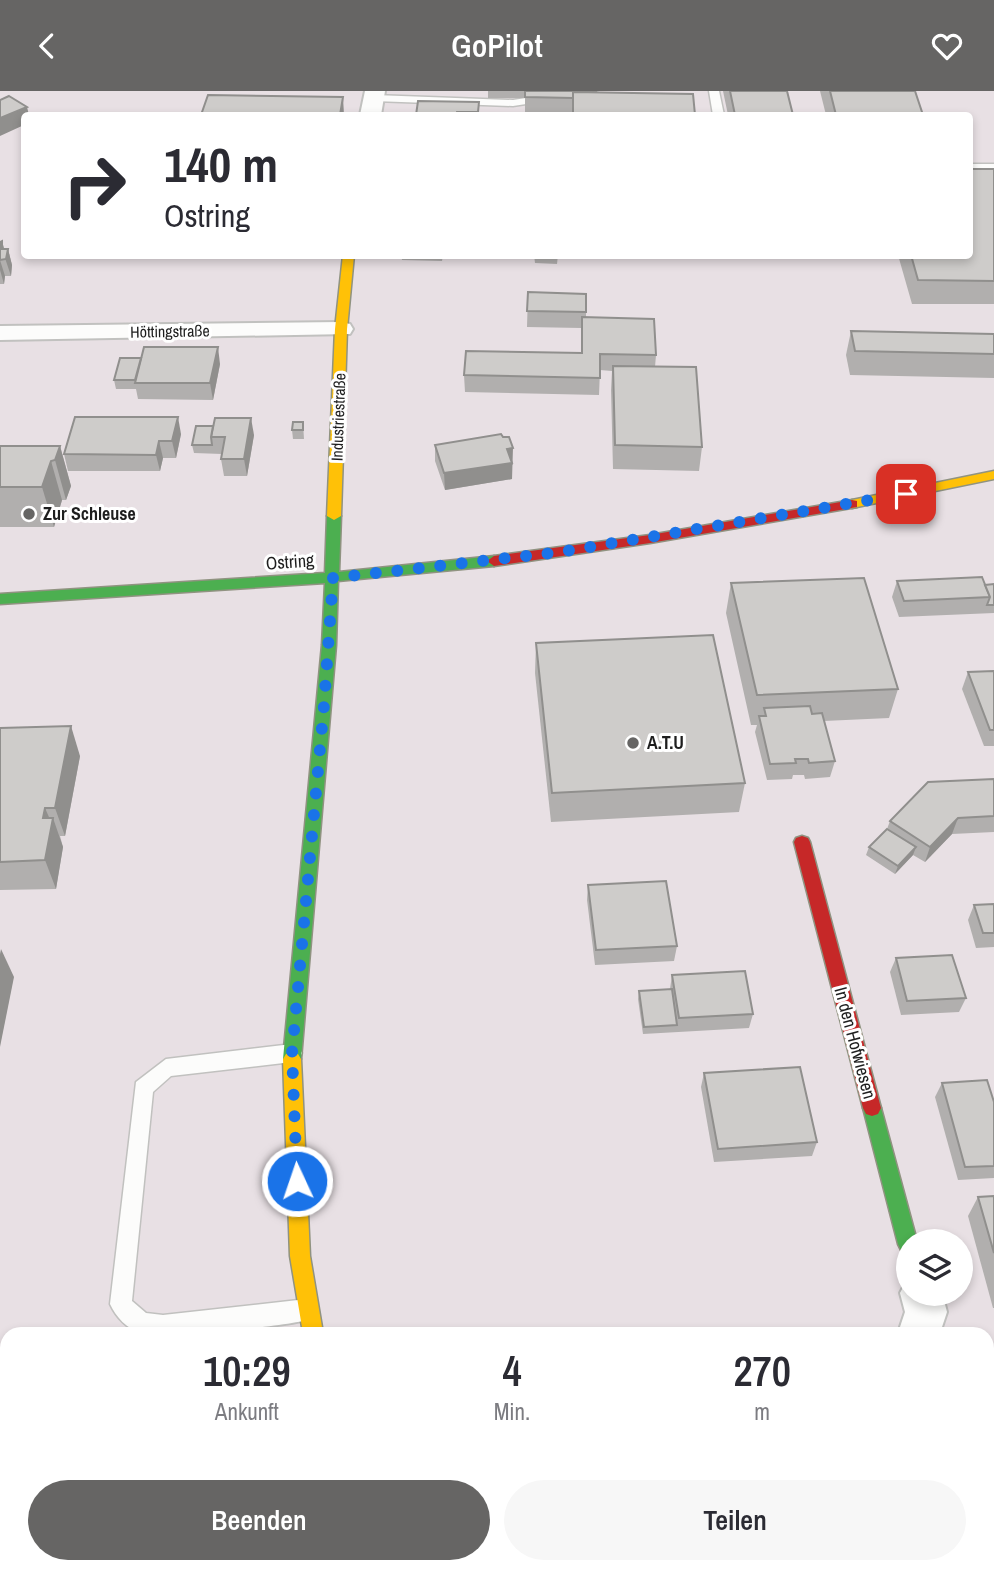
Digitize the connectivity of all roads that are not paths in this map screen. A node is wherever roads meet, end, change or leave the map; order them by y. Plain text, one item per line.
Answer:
1 (592, 91) edge
2 (714, 91) edge
3 (374, 102) edge
4 (718, 112) edge
5 (973, 167) edge
6 (994, 167) edge
7 (349, 259) edge
8 (341, 329) junction
9 (0, 333) edge
10 (994, 475) edge
11 (333, 578) junction
12 (0, 599) edge
13 (802, 842) dead end
14 (292, 1053) junction
15 (904, 1229) edge
16 (924, 1306) edge
17 (308, 1310) junction
18 (312, 1327) edge
19 (921, 1327) edge

1 - 3 lane
2 - 4 lane
5 - 6 lane
7 - 8 street, Industriestraße
8 - 9 street, Höttingstraße
8 - 11 street, Industriestraße
10 - 11 street, Ostring
11 - 12 street, Ostring
11 - 14 street, Industriestraße
13 - 15 street, In den Hofwiesen
14 - 17 street, Industriestraße
14 - 17 lane
16 - 19 street
17 - 18 street, Industriestraße

